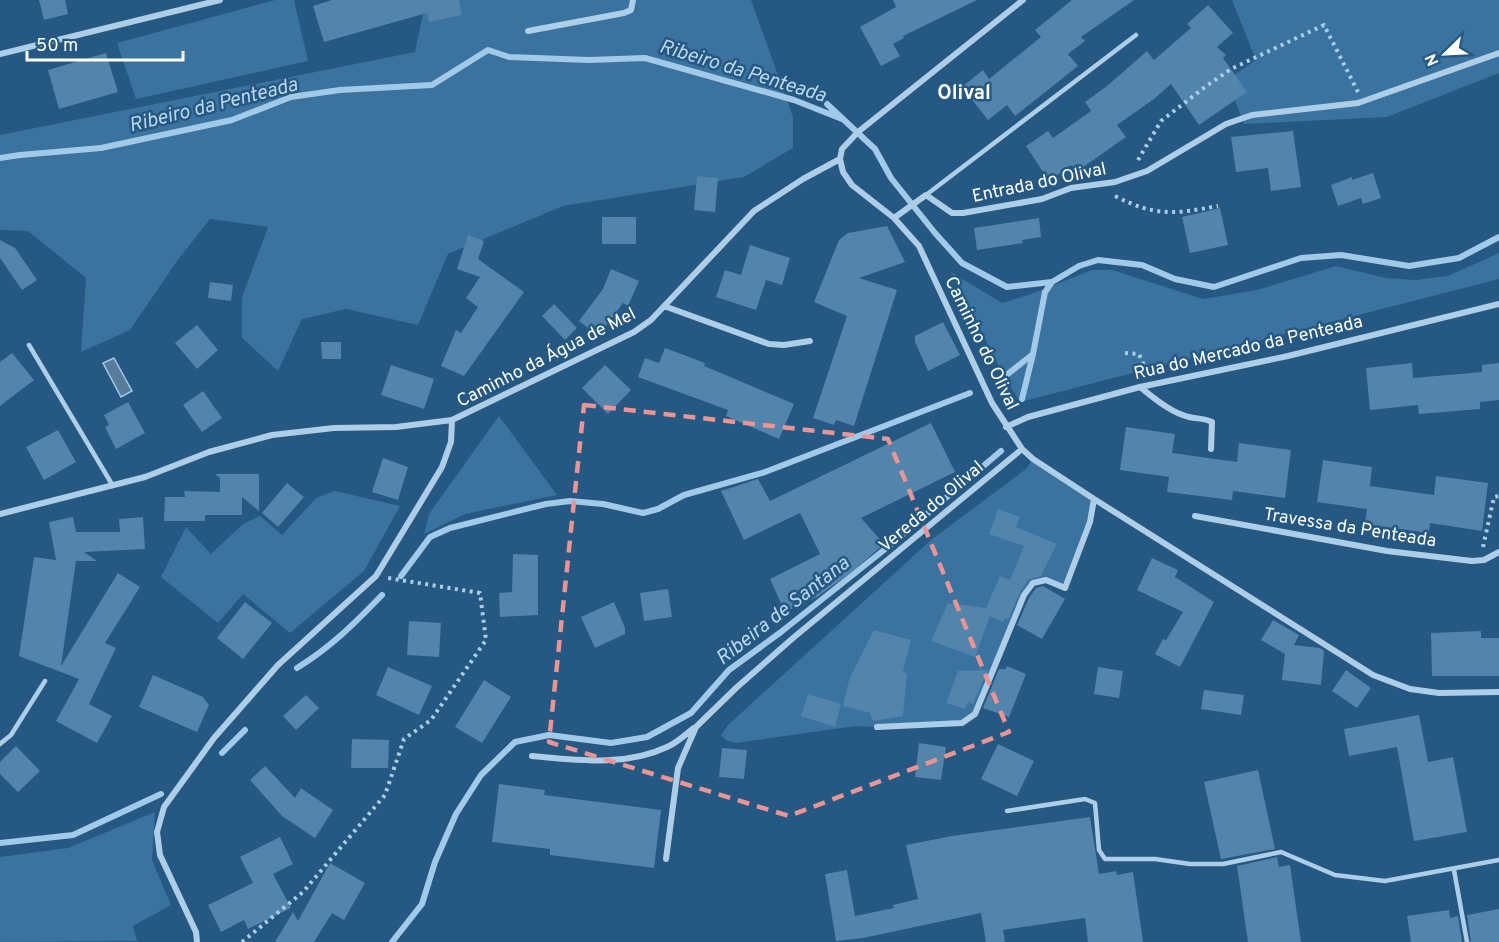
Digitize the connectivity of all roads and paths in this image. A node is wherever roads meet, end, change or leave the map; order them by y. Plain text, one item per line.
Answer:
1 (220, 0) edge
2 (633, 0) edge
3 (1023, 0) edge
4 (528, 31) dead end
5 (1136, 35) dead end
6 (1499, 53) edge
7 (0, 54) edge
8 (1363, 100) junction
9 (840, 159) junction
10 (1115, 182) junction
11 (1100, 184) junction
12 (926, 195) junction
13 (1218, 206) dead end
14 (894, 218) junction
15 (1499, 304) edge
16 (664, 306) junction
17 (810, 341) dead end
18 (28, 345) dead end
19 (1125, 352) dead end
20 (1152, 385) junction
21 (1140, 387) junction
22 (453, 420) junction
23 (1006, 427) junction
24 (1022, 449) junction
25 (1211, 449) dead end
26 (113, 486) junction
27 (1499, 496) edge
28 (1094, 499) junction
29 (0, 514) edge
30 (1195, 516) dead end
31 (1499, 552) edge
32 (1480, 560) junction
33 (375, 576) junction
34 (45, 681) dead end
35 (1499, 692) edge
36 (696, 727) junction
37 (877, 727) dead end
38 (0, 744) edge
39 (532, 756) dead end
40 (1007, 811) dead end
41 (666, 859) dead end
42 (1499, 860) edge
43 (1454, 870) junction
44 (197, 942) edge
45 (242, 942) edge
46 (1467, 942) edge

1 - 7 street
2 - 4 street
3 - 9 street
5 - 12 lane, Entrada do Olival
6 - 8 street
8 - 10 street
8 - 10 path, Entrada do Olival
9 - 14 street, Caminho do Olival
9 - 16 street, Caminho da Água de Mel
10 - 11 street, Entrada do Olival
11 - 12 street, Entrada do Olival
11 - 13 path
12 - 14 street
14 - 23 street, Caminho do Olival
15 - 20 street, Rua do Mercado da Penteada
16 - 17 street
16 - 22 street, Caminho da Água de Mel
18 - 26 lane
19 - 20 path
20 - 21 street, Rua do Mercado da Penteada
21 - 23 street, Rua do Mercado da Penteada
21 - 25 street
22 - 26 street, Caminho da Água de Mel
22 - 33 street
23 - 24 street, Caminho do Olival
24 - 28 street, Caminho do Olival
24 - 36 street, Vereda do Olival
26 - 29 street, Caminho da Água de Mel
27 - 32 path
28 - 35 street, Caminho do Olival
28 - 37 street
30 - 32 street, Travessa da Penteada
31 - 32 street, Travessa da Penteada
33 - 44 street
33 - 45 path
34 - 38 lane
36 - 39 street, Vereda do Olival
36 - 41 street, Vereda do Olival
40 - 43 lane
42 - 43 lane
43 - 46 lane

